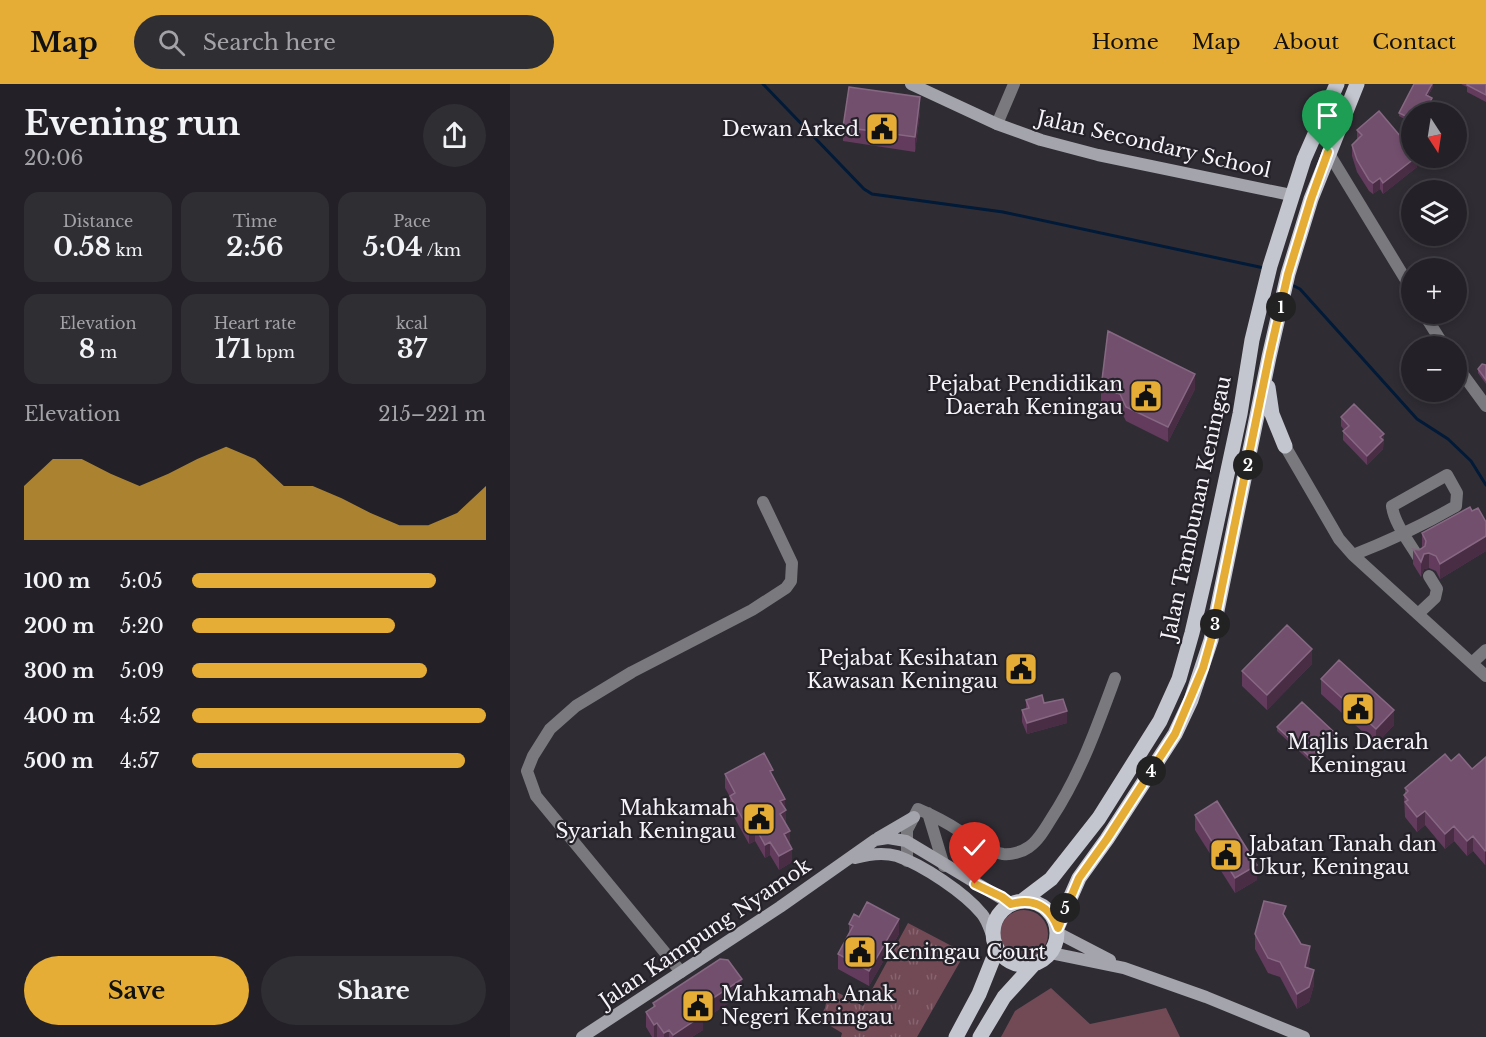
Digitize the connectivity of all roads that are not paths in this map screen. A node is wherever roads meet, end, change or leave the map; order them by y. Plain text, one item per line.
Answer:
1 (911, 84) edge
2 (1014, 84) edge
3 (1337, 84) edge
4 (1357, 84) edge
5 (997, 124) junction
6 (1328, 152) junction
7 (1291, 195) junction
8 (1401, 272) edge
9 (1269, 357) junction
10 (1467, 380) edge
11 (1486, 406) edge
12 (1285, 446) junction
13 (1247, 468) junction
14 (763, 502) dead end
15 (1404, 534) junction
16 (1353, 555) junction
17 (1418, 556) edge
18 (1429, 576) dead end
19 (1418, 614) junction
20 (1486, 650) edge
21 (1473, 662) junction
22 (1486, 676) edge
23 (1115, 678) dead end
24 (920, 813) junction
25 (960, 831) junction
26 (875, 840) junction
27 (906, 842) junction
28 (939, 850) junction
29 (848, 860) junction
30 (907, 861) junction
31 (944, 866) junction
32 (1017, 903) junction
33 (1058, 930) junction
34 (995, 944) junction
35 (1051, 953) junction
36 (1034, 964) junction
37 (1124, 968) junction
38 (681, 972) junction
39 (1283, 1033) edge
40 (582, 1037) edge
41 (956, 1037) edge
42 (980, 1037) edge
43 (1304, 1037) edge

1 - 5 street, Jalan Secondary School
2 - 5 street
3 - 7 main road, Jalan Tambunan Keningau
4 - 6 main road, Jalan Tambunan Keningau
5 - 7 street, Jalan Secondary School
6 - 8 street
6 - 9 main road, Jalan Tambunan Keningau
7 - 32 main road, Jalan Tambunan Keningau
9 - 12 main road
9 - 13 main road, Jalan Tambunan Keningau
10 - 11 street
12 - 13 main road
12 - 16 street
13 - 33 main road, Jalan Tambunan Keningau
14 - 38 street
15 - 15 street
15 - 16 street
15 - 17 street
16 - 19 street
18 - 19 street
19 - 21 street
20 - 21 street
21 - 22 street
23 - 25 street
24 - 25 street
24 - 26 street, Jalan Kampung Nyamok
24 - 27 street
24 - 28 street
25 - 28 street
26 - 27 street
26 - 29 street, Jalan Kampung Nyamok
27 - 30 street
27 - 31 street
28 - 31 street
29 - 30 street, Jalan Kampung Nyamok
29 - 38 street, Jalan Kampung Nyamok
30 - 34 street, Jalan Kampung Nyamok
31 - 32 street
32 - 33 main road
32 - 34 main road
33 - 35 main road
33 - 37 street
34 - 36 main road
34 - 41 main road
35 - 36 main road
35 - 37 street
36 - 42 main road
37 - 39 street
38 - 40 street, Jalan Kampung Nyamok
39 - 43 street

